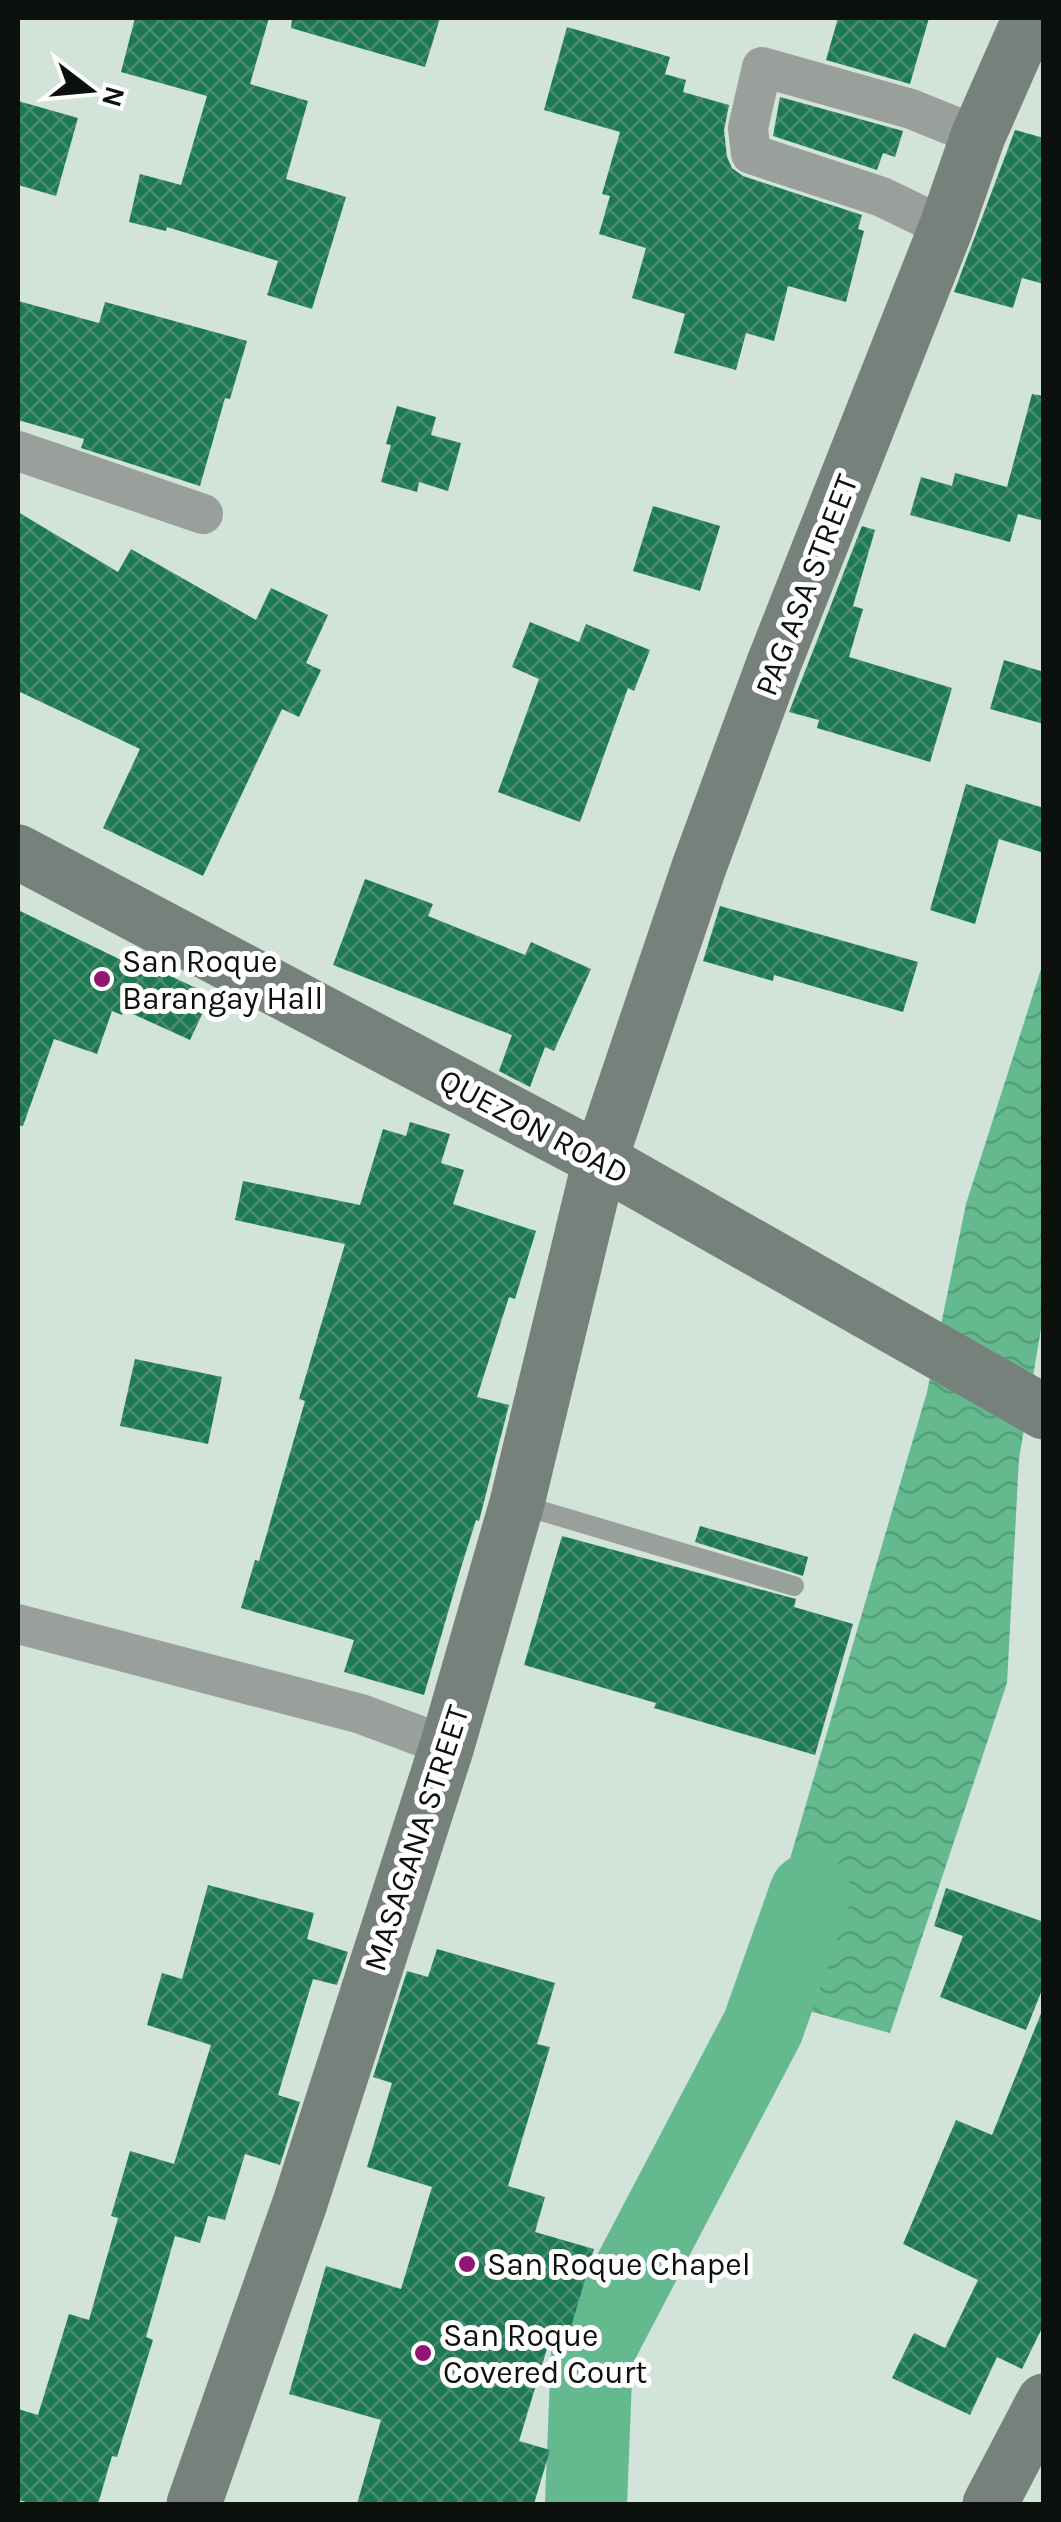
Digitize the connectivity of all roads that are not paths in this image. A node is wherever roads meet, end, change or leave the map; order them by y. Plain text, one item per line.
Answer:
1 (1030, 18) edge
2 (978, 136) junction
3 (946, 228) junction
4 (18, 451) edge
5 (203, 514) dead end
6 (18, 852) edge
7 (600, 1160) junction
8 (1044, 1412) edge
9 (517, 1503) junction
10 (794, 1586) dead end
11 (18, 1624) edge
12 (446, 1746) junction
13 (1044, 2401) edge
14 (194, 2504) edge
15 (990, 2504) edge

1 - 2 street, PAG ASA STREET
2 - 3 street, PAG ASA STREET
2 - 3 street
3 - 7 street, PAG ASA STREET
4 - 5 street
6 - 7 street, QUEZON ROAD
7 - 8 street, QUEZON ROAD
7 - 9 street, MASAGANA STREET
9 - 10 lane
9 - 12 street, MASAGANA STREET
11 - 12 street
12 - 14 street, MASAGANA STREET
13 - 15 street

